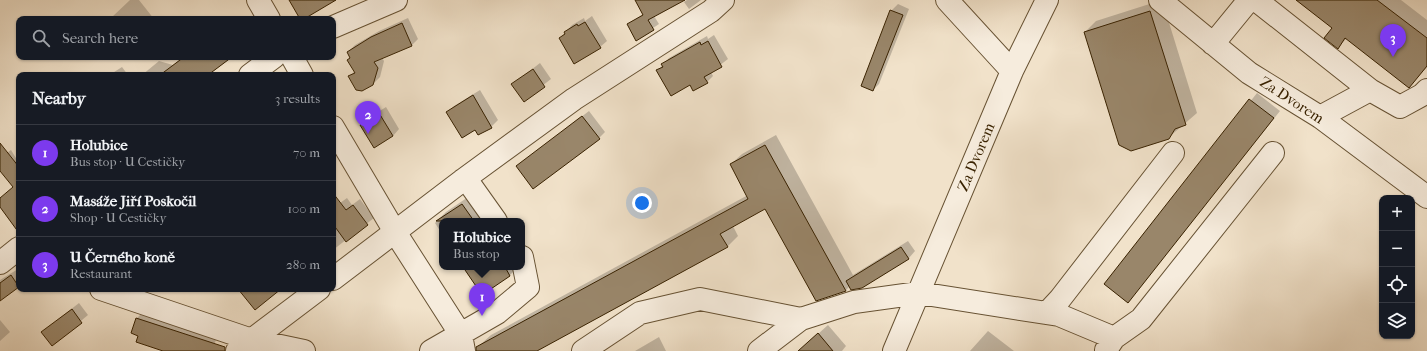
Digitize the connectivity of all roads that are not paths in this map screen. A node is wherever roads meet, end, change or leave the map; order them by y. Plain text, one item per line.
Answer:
1 (258, 0) edge
2 (396, 0) edge
3 (723, 0) edge
4 (947, 0) edge
5 (1047, 0) edge
6 (1160, 0) edge
7 (1249, 0) edge
8 (1256, 0) edge
9 (267, 16) edge
10 (336, 27) edge
11 (1213, 44) junction
12 (270, 60) edge
13 (294, 60) edge
14 (1012, 71) junction
15 (254, 72) edge
16 (300, 72) edge
17 (1370, 90) junction
18 (1427, 90) edge
19 (1320, 117) junction
20 (336, 132) edge
21 (1173, 153) dead end
22 (1272, 153) dead end
23 (463, 180) junction
24 (1427, 197) edge
25 (494, 218) edge
26 (395, 232) junction
27 (525, 270) edge
28 (336, 277) edge
29 (109, 292) edge
30 (316, 292) edge
31 (919, 293) junction
32 (1047, 313) junction
33 (802, 319) junction
34 (463, 343) edge
35 (244, 345) edge
36 (1109, 345) edge
37 (304, 351) edge
38 (431, 351) edge
39 (583, 351) edge
40 (759, 351) edge
41 (894, 351) edge

1 - 9 street
2 - 10 street
3 - 23 street
4 - 14 street
5 - 14 street, Za Dvorem
6 - 11 street, Za Dvorem
7 - 11 street
8 - 17 street
11 - 19 street, Za Dvorem
12 - 15 street
13 - 16 street
14 - 31 street, Za Dvorem
17 - 18 street
17 - 19 street
19 - 24 street, Za Dvorem
20 - 26 street
21 - 32 street
22 - 36 street
23 - 25 street
23 - 26 street
26 - 28 street
26 - 34 street
27 - 34 street
29 - 35 street
30 - 35 street
31 - 32 street
31 - 33 street
31 - 41 street, Za Dvorem
32 - 36 street
33 - 39 street
33 - 40 street
34 - 38 street
35 - 37 street

